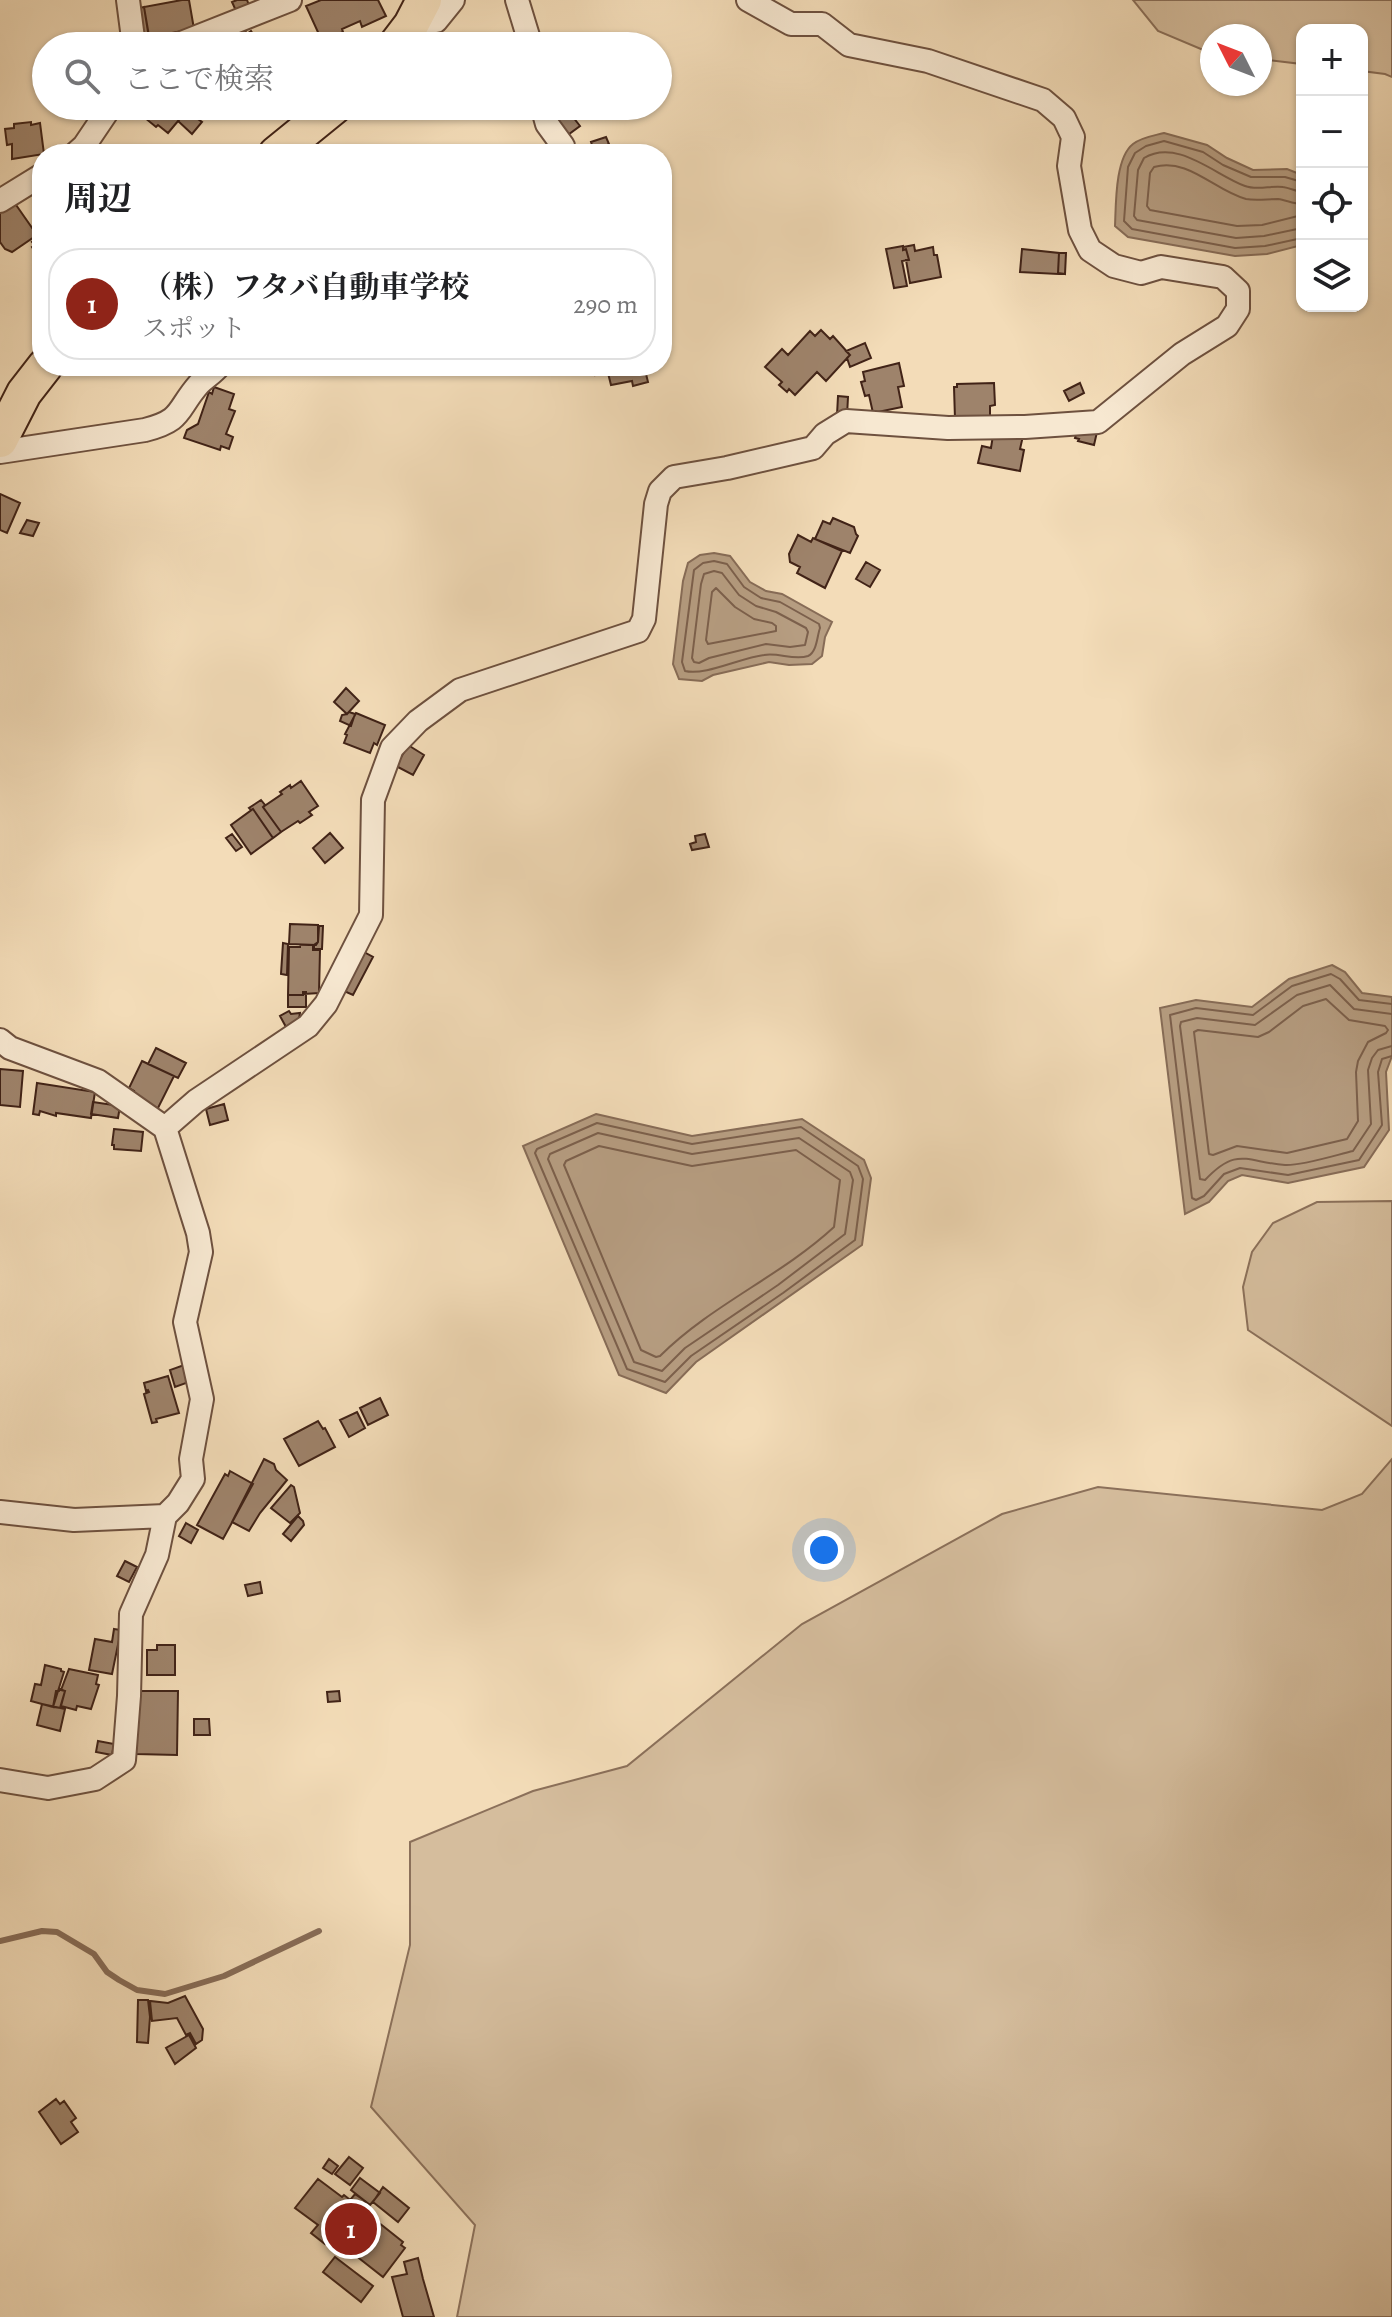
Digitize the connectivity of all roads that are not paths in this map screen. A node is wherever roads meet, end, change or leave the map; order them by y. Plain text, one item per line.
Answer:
1 (128, 0) edge
2 (290, 0) edge
3 (453, 0) edge
4 (517, 0) edge
5 (748, 0) edge
6 (410, 24) edge
7 (132, 32) edge
8 (209, 32) edge
9 (527, 32) edge
10 (102, 120) edge
11 (318, 120) edge
12 (546, 120) edge
13 (85, 144) edge
14 (288, 144) edge
15 (562, 144) edge
16 (32, 181) edge
17 (0, 201) edge
18 (37, 376) edge
19 (208, 376) edge
20 (0, 440) edge
21 (0, 452) edge
22 (0, 1040) edge
23 (165, 1128) junction
24 (0, 1512) edge
25 (165, 1516) junction
26 (0, 1780) edge

1 - 7 street
2 - 8 street
3 - 6 street
4 - 9 street
5 - 23 street
10 - 13 street
11 - 14 main road
12 - 15 street
16 - 17 street
18 - 20 main road
19 - 21 street
22 - 23 street
23 - 25 street
24 - 25 street
25 - 26 street

